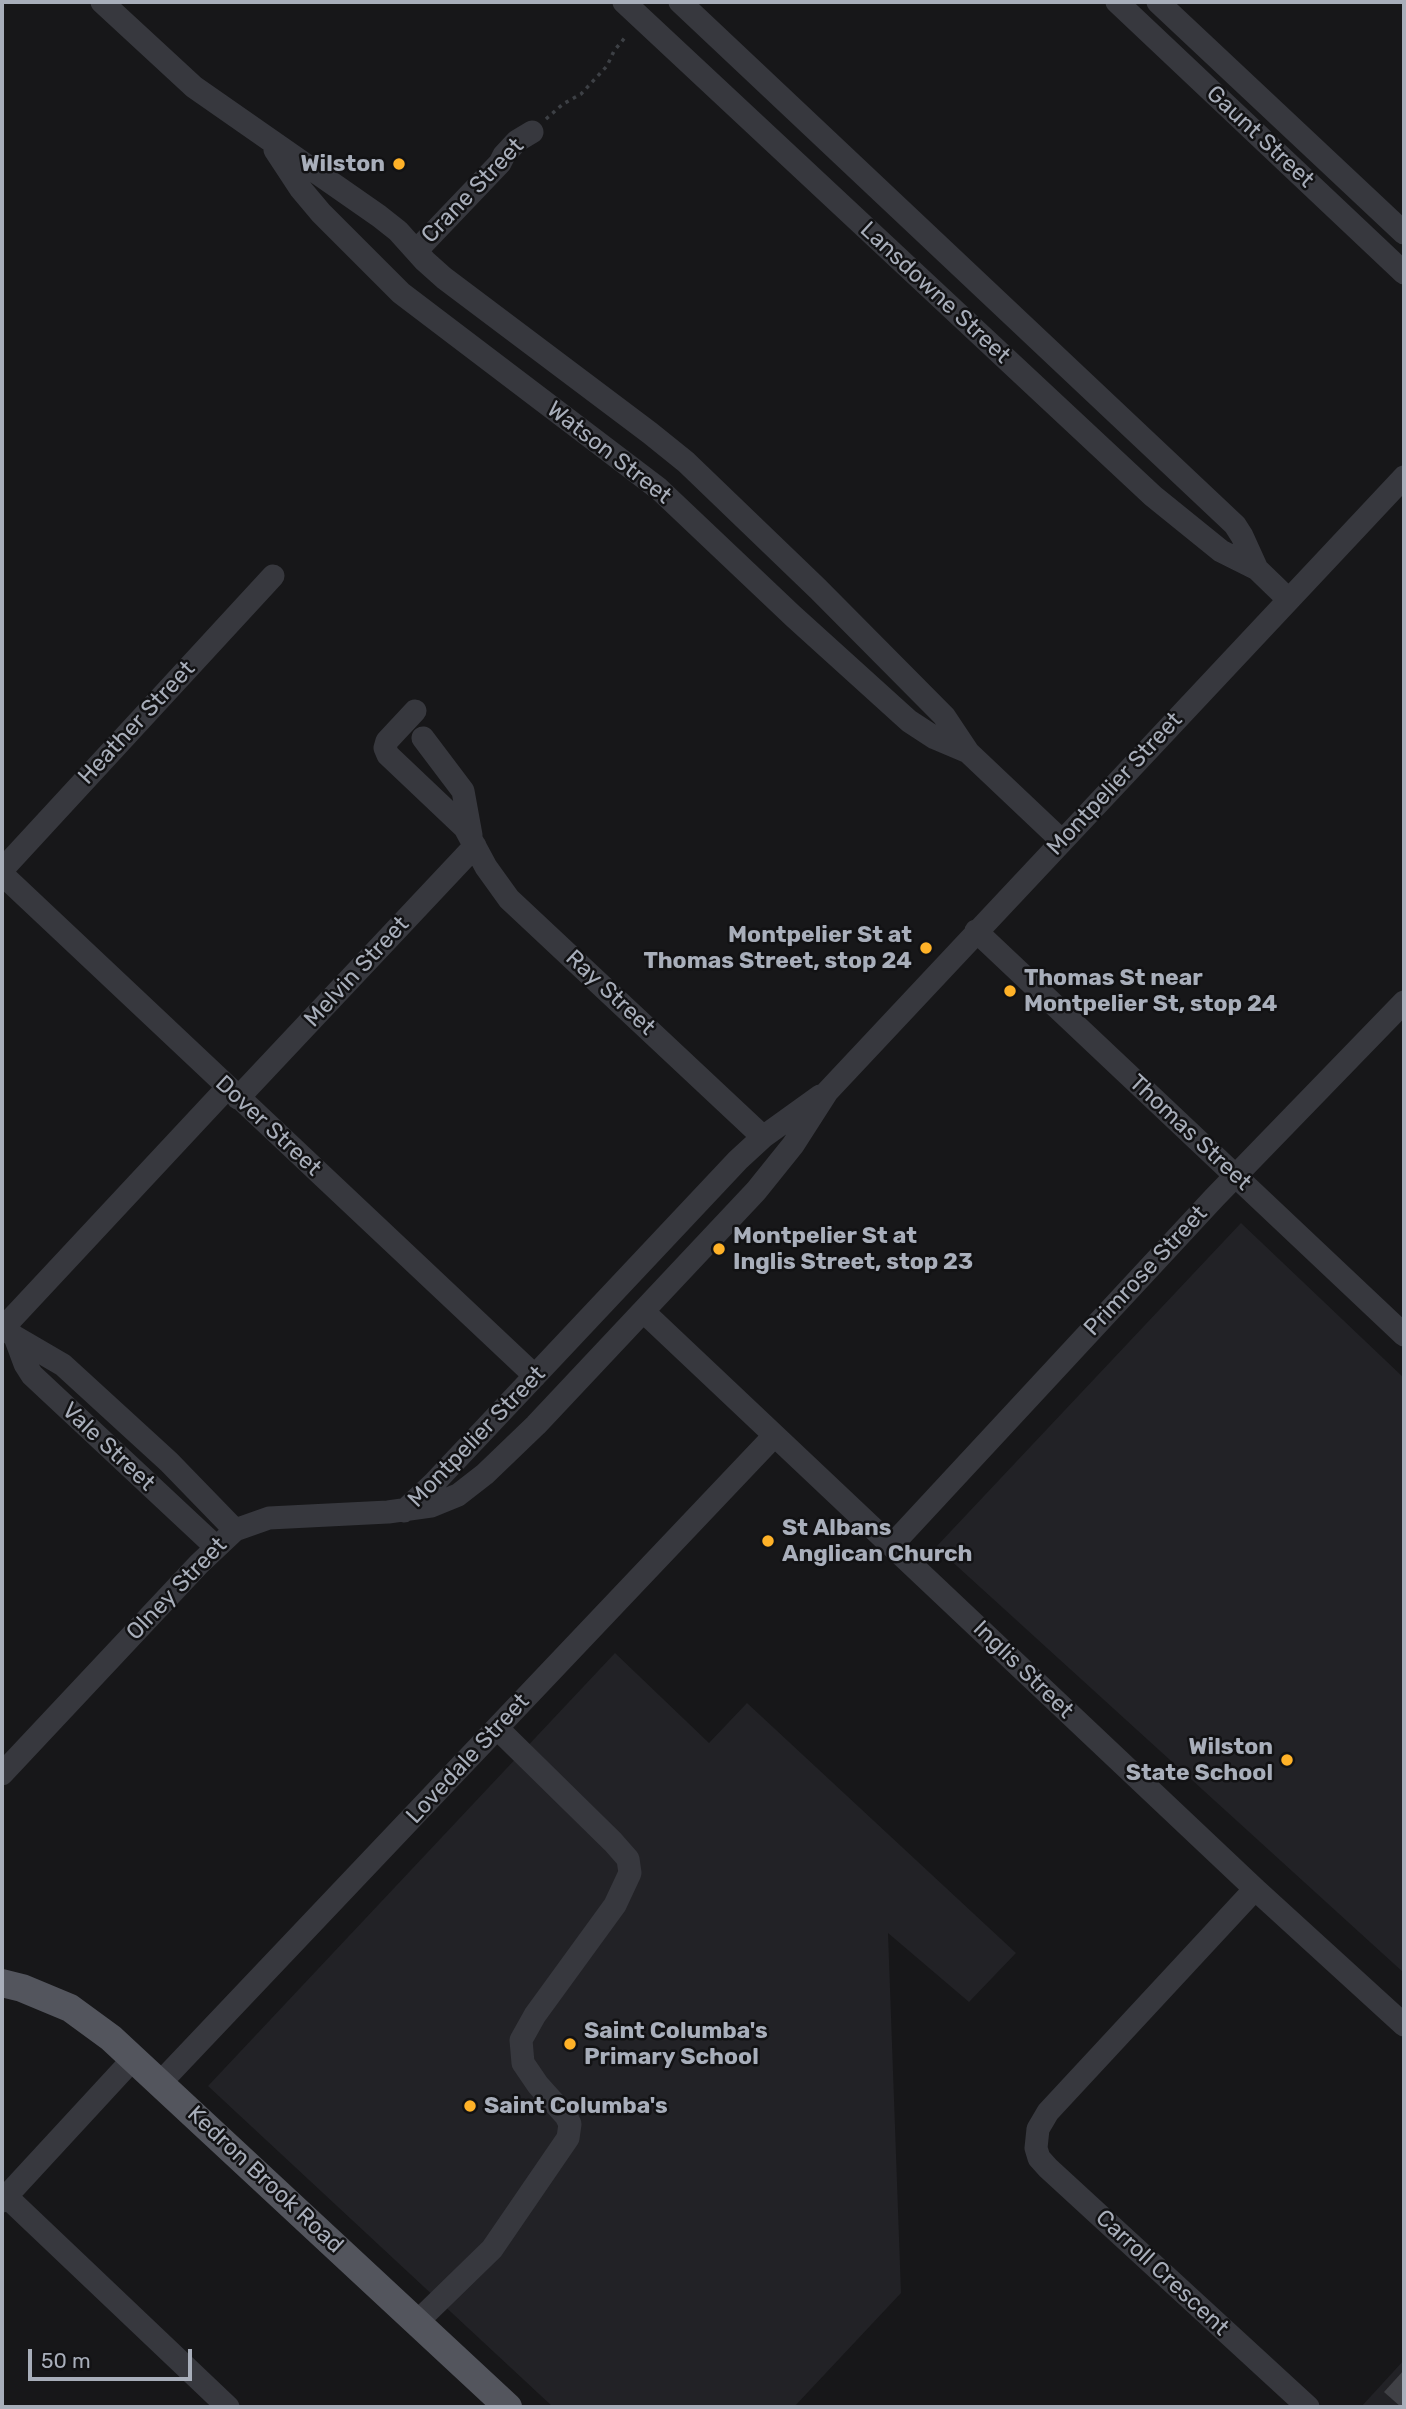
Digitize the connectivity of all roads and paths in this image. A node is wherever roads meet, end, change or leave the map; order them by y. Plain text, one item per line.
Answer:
1 (102, 2) edge
2 (624, 2) edge
3 (680, 2) edge
4 (1117, 2) edge
5 (1158, 2) edge
6 (634, 33) dead end
7 (556, 111) dead end
8 (532, 132) dead end
9 (264, 137) junction
10 (1404, 233) edge
11 (416, 251) junction
12 (1404, 273) edge
13 (1404, 477) edge
14 (1257, 569) junction
15 (273, 576) dead end
16 (1288, 599) junction
17 (415, 711) dead end
18 (422, 737) dead end
19 (968, 752) junction
20 (1061, 841) junction
21 (474, 842) junction
22 (2, 872) edge
23 (976, 931) junction
24 (1404, 1002) edge
25 (827, 1092) junction
26 (233, 1093) junction
27 (763, 1137) junction
28 (1237, 1177) junction
29 (644, 1312) junction
30 (6, 1326) edge
31 (1404, 1335) edge
32 (535, 1376) junction
33 (774, 1436) junction
34 (404, 1511) junction
35 (235, 1530) junction
36 (892, 1545) junction
37 (216, 1547) junction
38 (497, 1728) junction
39 (2, 1774) edge
40 (1255, 1889) junction
41 (2, 1983) edge
42 (1404, 2025) edge
43 (134, 2058) junction
44 (161, 2082) junction
45 (4, 2198) edge
46 (416, 2323) junction
47 (228, 2407) edge
48 (508, 2407) edge
49 (1308, 2407) edge

1 - 9 street, Watson Street
2 - 14 street, Lansdowne Street
3 - 14 street, Lansdowne Street
4 - 12 street, Gaunt Street
5 - 10 street, Gaunt Street
6 - 7 path
8 - 11 street, Crane Street
9 - 11 street, Watson Street
9 - 19 street, Watson Street
11 - 19 street, Watson Street
13 - 16 street, Montpelier Street
14 - 16 street, Lansdowne Street
15 - 22 street, Heather Street
16 - 20 street, Montpelier Street
17 - 21 street, Ray Street
18 - 21 street, Ray Street
19 - 20 street, Watson Street
20 - 23 street, Montpelier Street
21 - 26 street, Melvin Street
21 - 27 street, Ray Street
22 - 26 street, Dover Street
23 - 25 street, Montpelier Street
23 - 28 street, Thomas Street
24 - 28 street, Primrose Street
25 - 27 street, Montpelier Street
25 - 29 street, Montpelier Street
26 - 30 street, Melvin Street
26 - 32 street, Dover Street
27 - 32 street, Montpelier Street
28 - 31 street, Thomas Street
28 - 36 street, Primrose Street
29 - 33 street, Inglis Street
29 - 34 street, Montpelier Street
30 - 35 street, Vale Street
30 - 37 street, Vale Street
32 - 34 street, Montpelier Street
33 - 36 street, Inglis Street
33 - 38 street, Lovedale Street
34 - 35 street, Olney Street
35 - 37 street, Olney Street
36 - 40 street, Inglis Street
37 - 39 street, Olney Street
38 - 44 street, Lovedale Street
38 - 46 street
40 - 42 street, Inglis Street
40 - 49 street, Carroll Crescent
41 - 43 main road, Kedron Brook Road
43 - 44 main road, Kedron Brook Road
43 - 45 street
44 - 46 main road, Kedron Brook Road
45 - 47 street
46 - 48 main road, Kedron Brook Road

